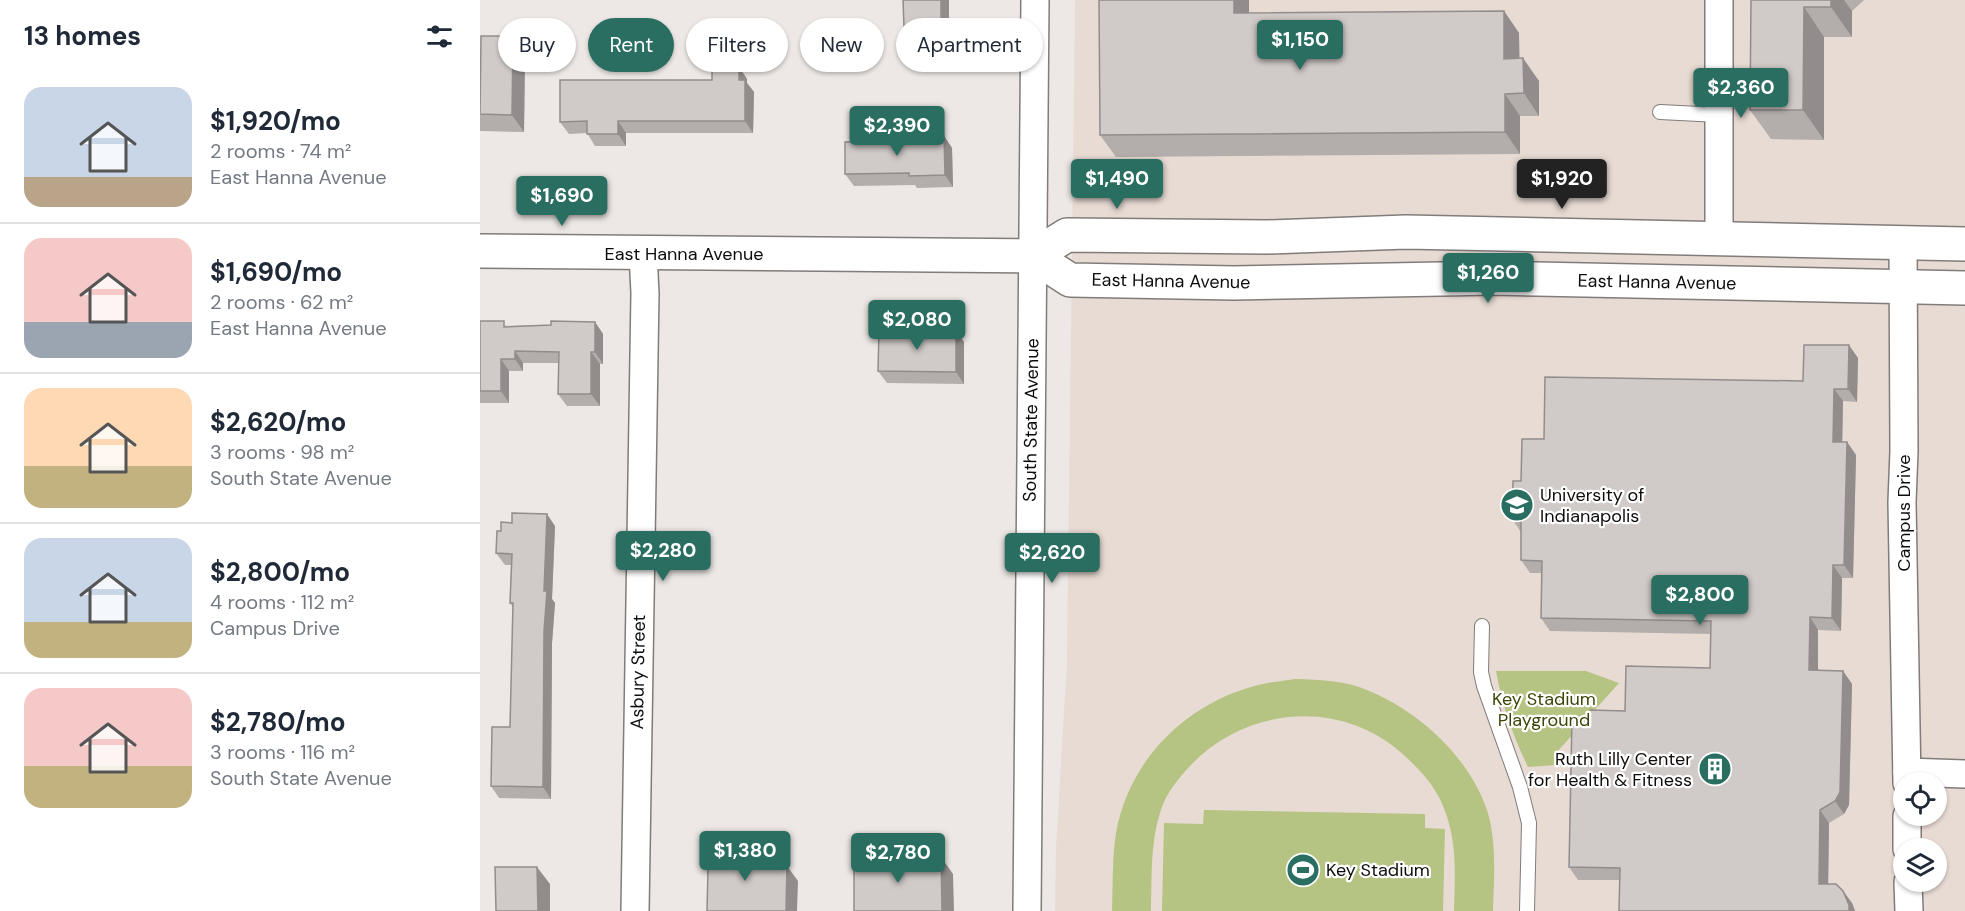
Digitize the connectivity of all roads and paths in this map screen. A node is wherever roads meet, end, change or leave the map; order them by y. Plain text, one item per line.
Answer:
1 (1035, 0) edge
2 (1719, 0) edge
3 (1660, 112) dead end
4 (1719, 115) junction
5 (1719, 238) junction
6 (1903, 242) junction
7 (1965, 244) edge
8 (480, 251) edge
9 (643, 254) junction
10 (1033, 256) junction
11 (1904, 287) junction
12 (1965, 288) edge
13 (1482, 626) dead end
14 (1907, 772) edge
15 (1965, 774) edge
16 (1947, 775) edge
17 (1908, 892) edge
18 (635, 911) edge
19 (1027, 911) edge
20 (1527, 911) edge
21 (1909, 911) edge

1 - 10 street, South State Avenue
2 - 4 street
3 - 4 lane
4 - 5 street
5 - 6 main road
5 - 10 main road
6 - 7 main road
6 - 11 street, Campus Drive
8 - 9 main road, East Hanna Avenue
9 - 10 main road, East Hanna Avenue
9 - 18 street, Asbury Street
10 - 11 main road, East Hanna Avenue
10 - 19 street, South State Avenue
11 - 12 main road, East Hanna Avenue
11 - 14 street, Campus Drive
13 - 20 lane
15 - 16 street
17 - 21 street

